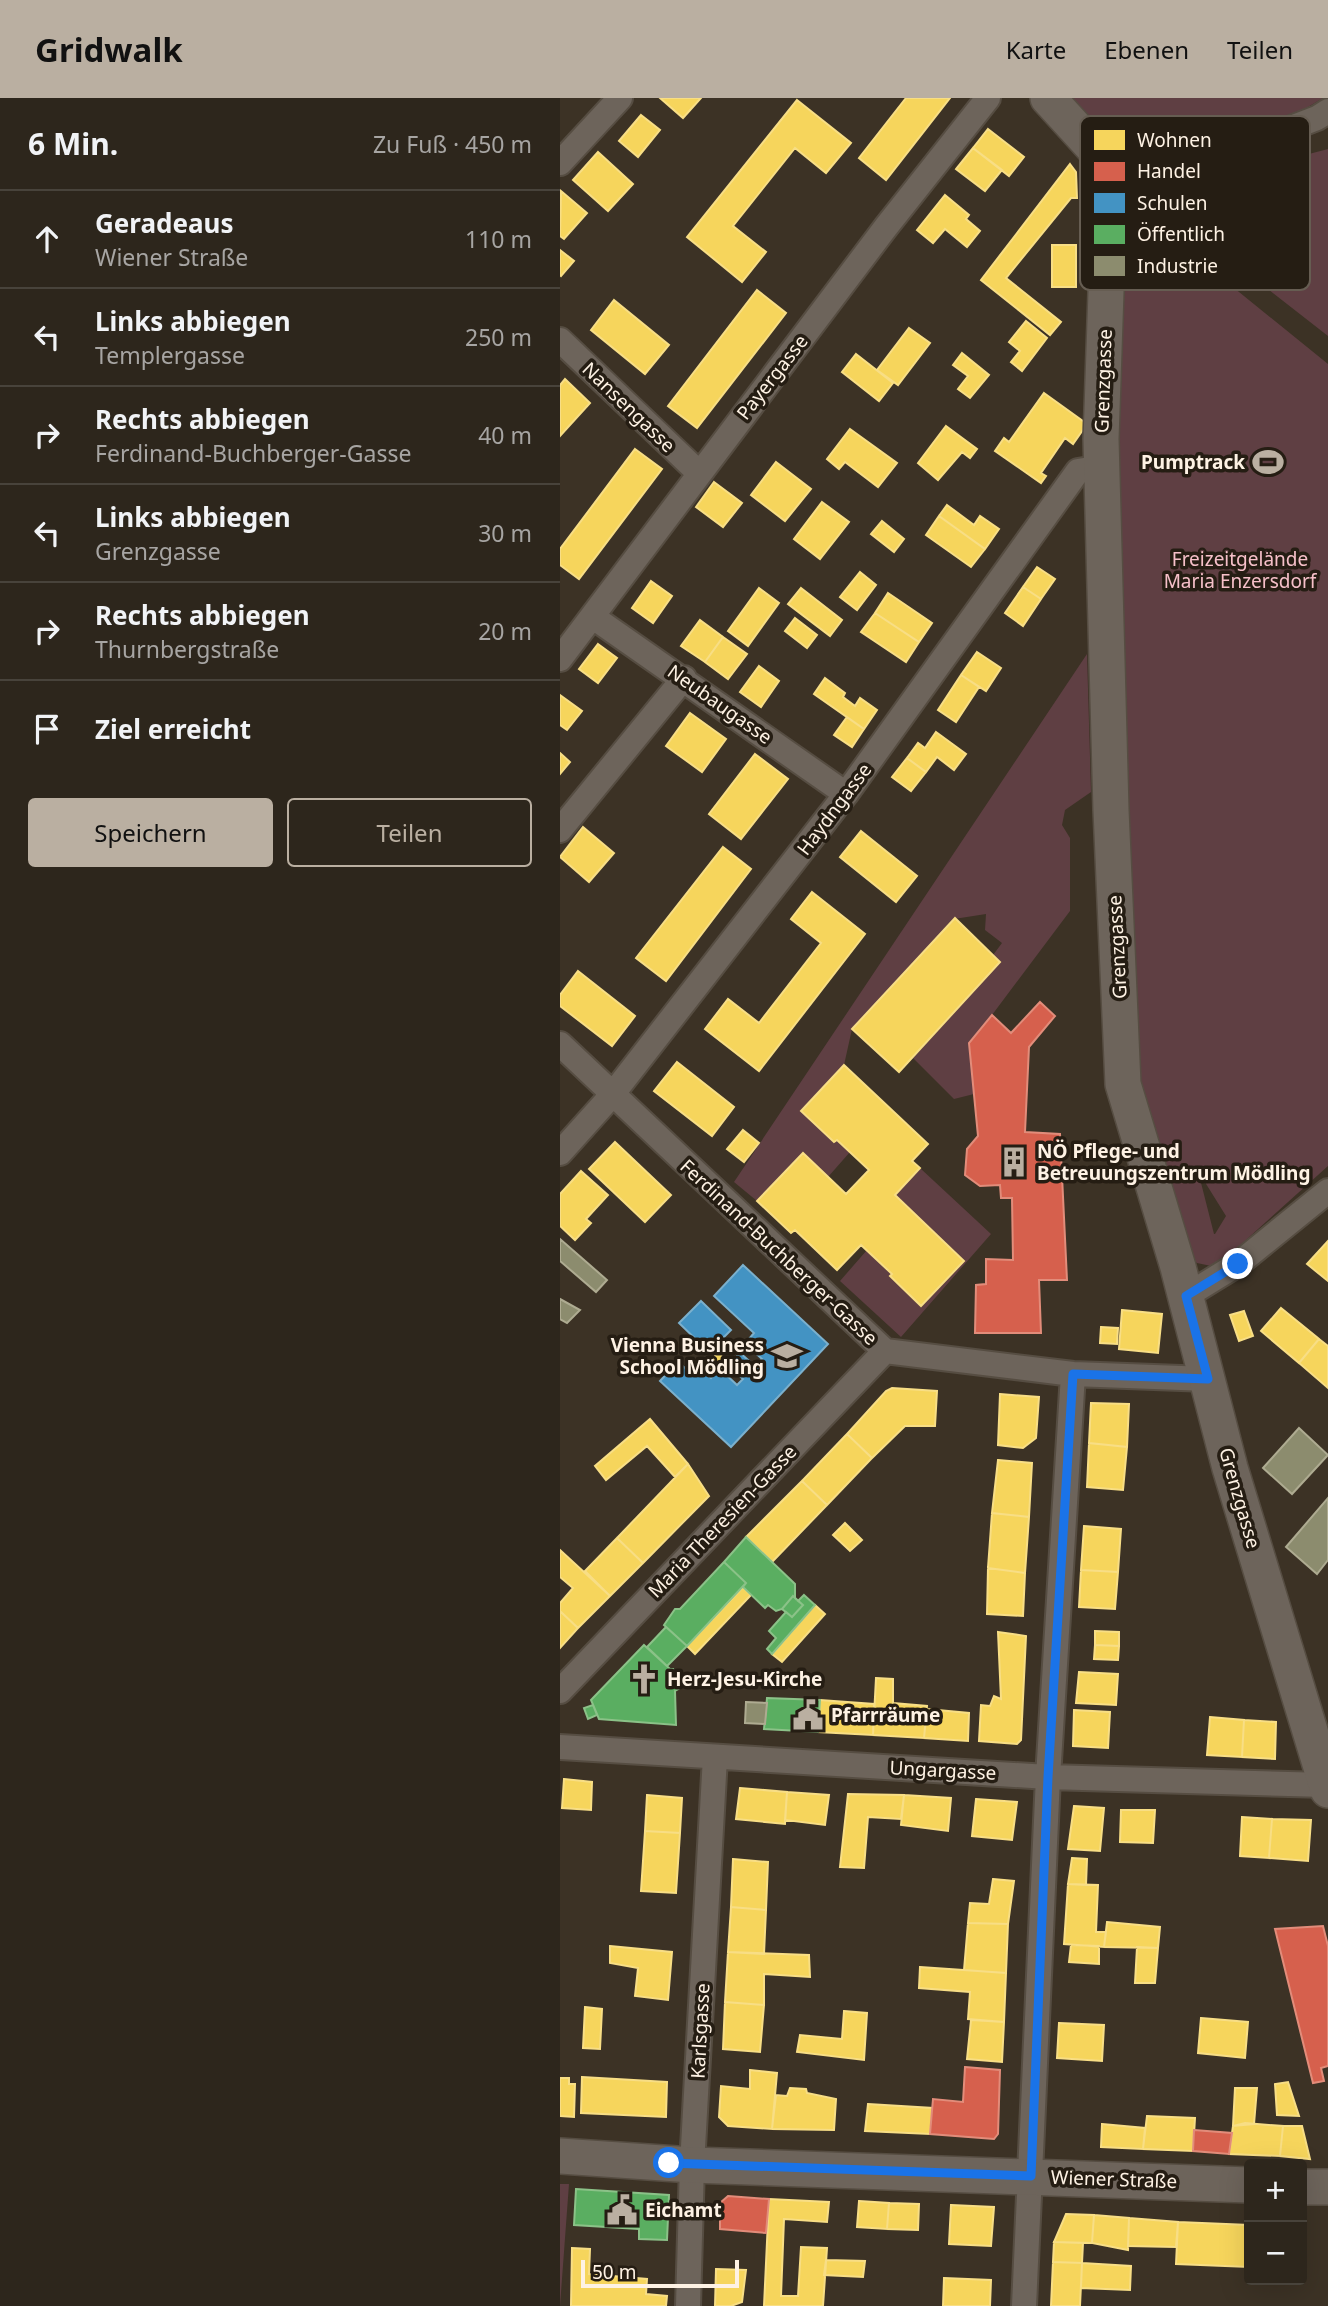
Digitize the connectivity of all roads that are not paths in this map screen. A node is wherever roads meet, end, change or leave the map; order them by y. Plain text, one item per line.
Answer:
1 (620, 98) edge
2 (988, 98) edge
3 (1048, 98) edge
4 (1328, 111) edge
5 (1310, 121) edge
6 (1080, 133) edge
7 (560, 163) edge
8 (1107, 290) edge
9 (560, 340) edge
10 (1102, 467) junction
11 (699, 473) junction
12 (593, 617) junction
13 (560, 659) edge
14 (684, 678) junction
15 (846, 794) junction
16 (560, 830) edge
17 (560, 1044) edge
18 (612, 1095) junction
19 (560, 1153) edge
20 (1328, 1191) edge
21 (1186, 1296) junction
22 (885, 1350) junction
23 (1073, 1374) junction
24 (1208, 1379) junction
25 (560, 1690) edge
26 (560, 1747) edge
27 (715, 1756) junction
28 (1048, 1777) junction
29 (1327, 1788) edge
30 (560, 2156) edge
31 (692, 2165) junction
32 (1031, 2176) junction
33 (1244, 2185) edge
34 (1307, 2187) edge
35 (1328, 2187) edge
36 (688, 2306) edge
37 (1024, 2306) edge

1 - 7 street
2 - 11 street, Payergasse
3 - 6 street
4 - 5 street
8 - 10 street, Grenzgasse
9 - 11 street, Nansengasse
10 - 15 street, Haydngasse
10 - 21 street, Grenzgasse
11 - 12 street, Payergasse
12 - 13 street, Payergasse
12 - 14 street, Neubaugasse
14 - 15 street, Neubaugasse
14 - 16 street
15 - 18 street, Haydngasse
17 - 18 street, Ferdinand-Buchberger-Gasse
18 - 19 street, Haydngasse
18 - 22 street, Ferdinand-Buchberger-Gasse
20 - 21 street
21 - 24 street, Grenzgasse
22 - 23 street, Ferdinand-Buchberger-Gasse
22 - 25 street, Maria Theresien-Gasse
23 - 24 street, Ferdinand-Buchberger-Gasse
23 - 28 street
24 - 29 street, Grenzgasse
26 - 27 street, Ungargasse
27 - 28 street, Ungargasse
27 - 31 street, Karlsgasse
28 - 29 street, Ungargasse
28 - 32 street
30 - 31 street, Wiener Straße
31 - 32 street, Wiener Straße
31 - 36 street, Karlsgasse
32 - 33 street, Wiener Straße
32 - 37 street
34 - 35 street

